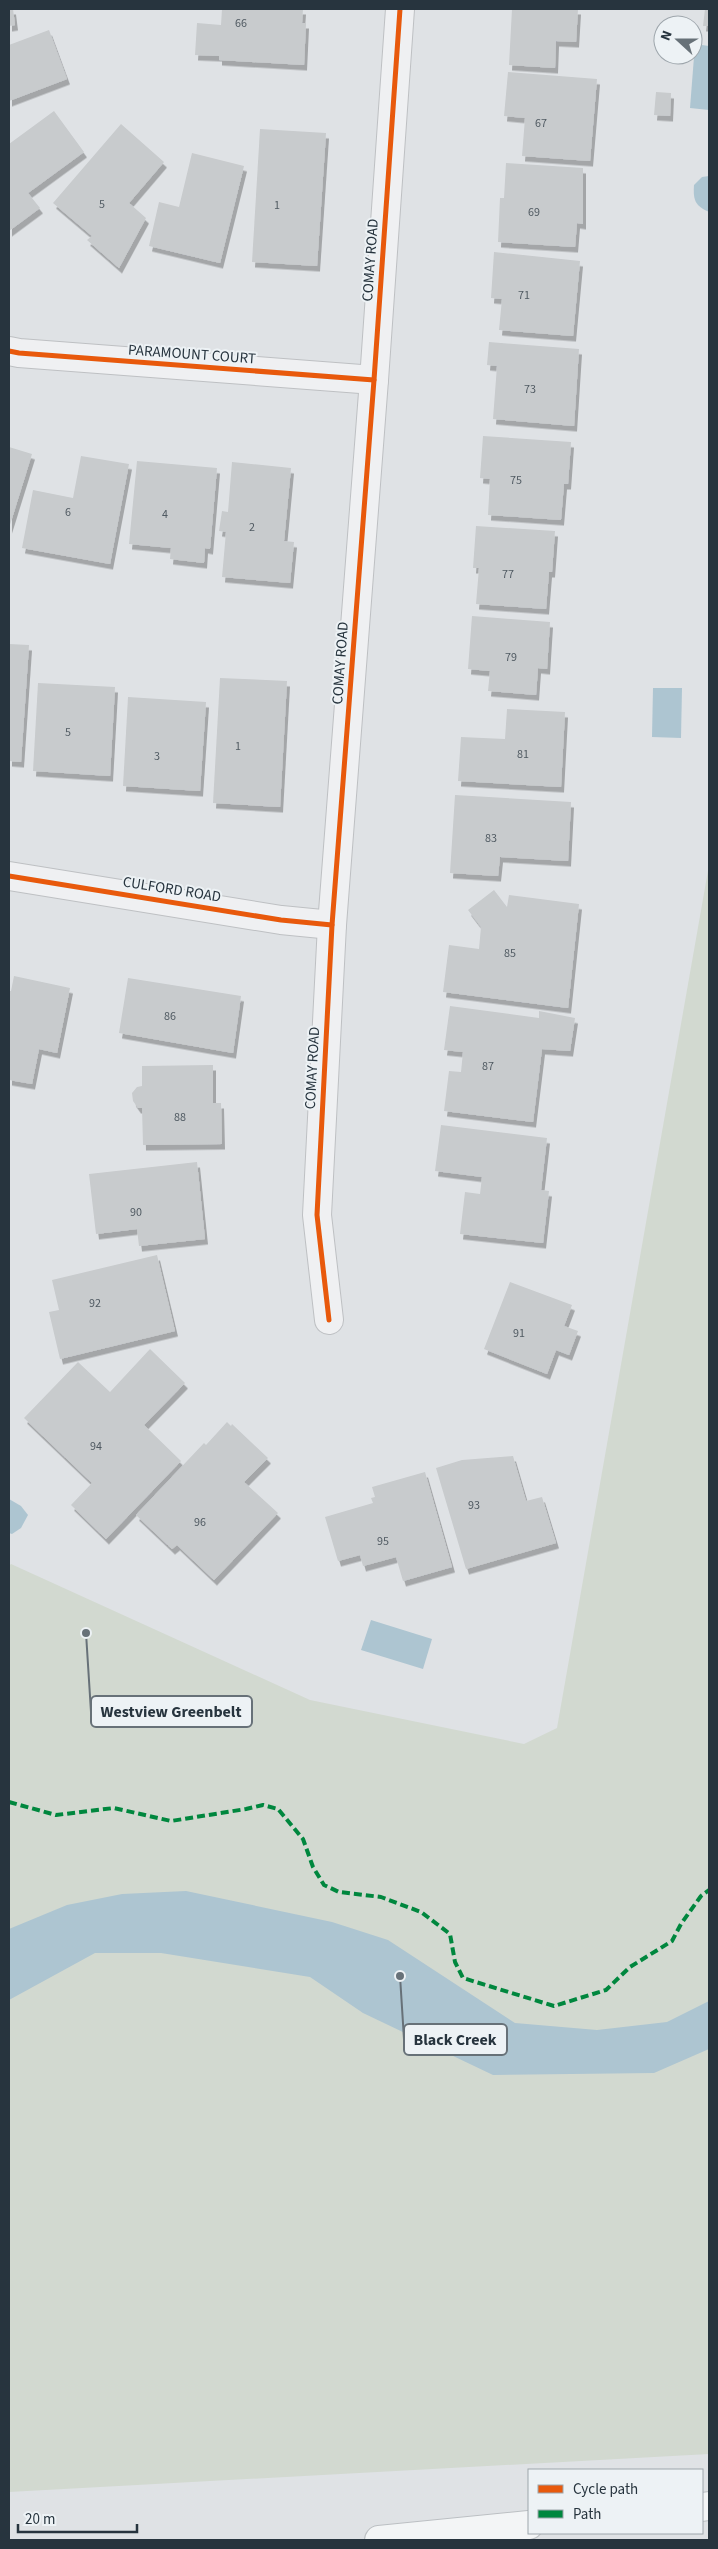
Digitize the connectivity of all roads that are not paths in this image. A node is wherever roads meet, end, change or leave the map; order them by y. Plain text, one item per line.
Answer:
1 (400, 9) edge
2 (9, 350) edge
3 (374, 380) junction
4 (9, 876) edge
5 (332, 925) junction
6 (329, 1320) dead end
7 (528, 2525) edge
8 (379, 2540) edge

1 - 3 street, COMAY ROAD
2 - 3 street, PARAMOUNT COURT
3 - 5 street, COMAY ROAD
4 - 5 street, CULFORD ROAD
5 - 6 street, COMAY ROAD
7 - 8 main road

